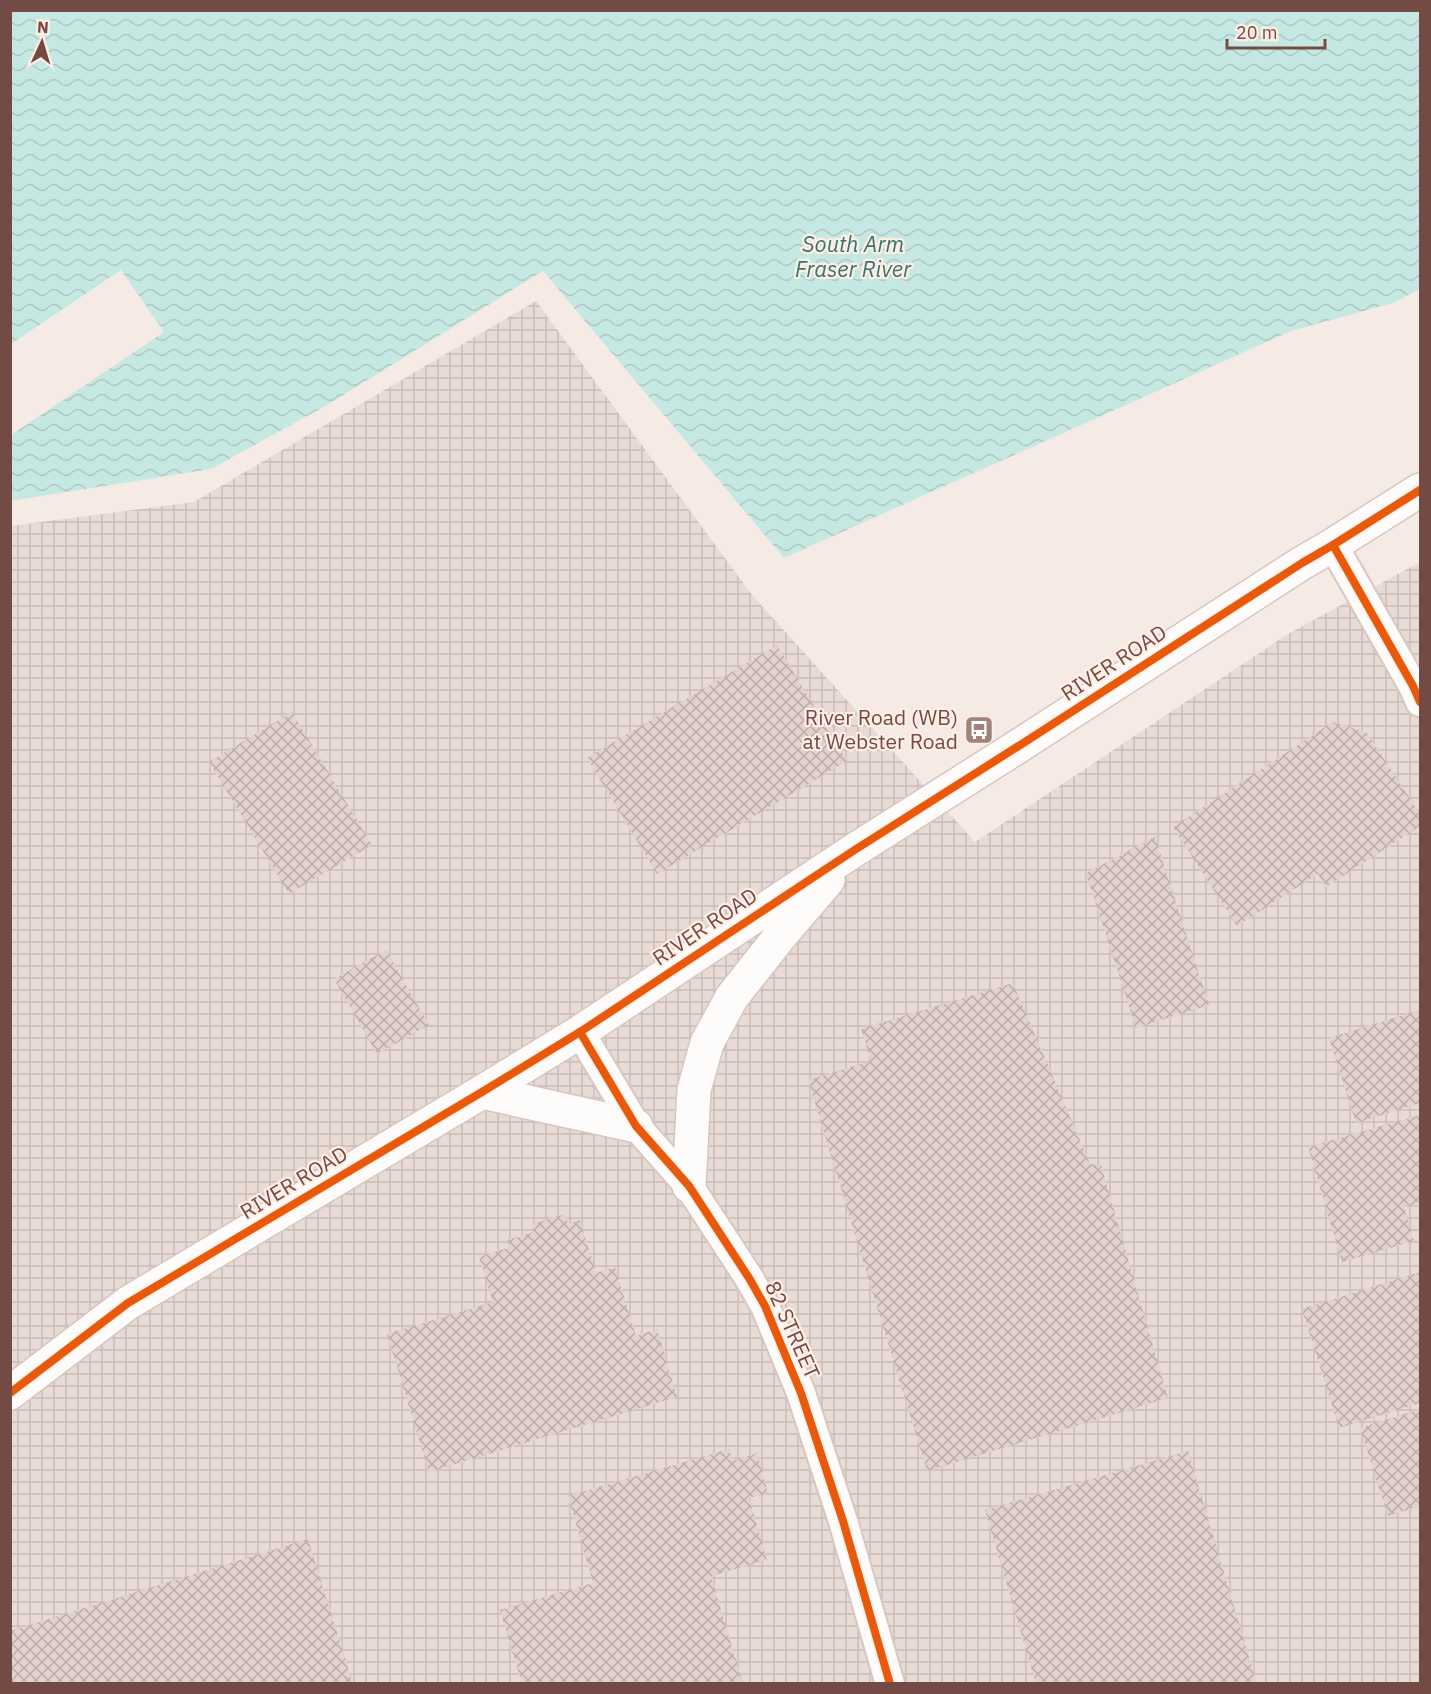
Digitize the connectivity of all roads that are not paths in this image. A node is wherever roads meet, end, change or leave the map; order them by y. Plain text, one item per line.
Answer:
1 (1420, 490) edge
2 (1333, 545) junction
3 (1420, 702) edge
4 (853, 850) junction
5 (580, 1032) junction
6 (482, 1092) junction
7 (636, 1126) junction
8 (689, 1186) junction
9 (10, 1393) edge
10 (890, 1683) edge

1 - 2 main road, RIVER ROAD
2 - 3 street
2 - 4 main road, RIVER ROAD
4 - 5 main road, RIVER ROAD
4 - 8 main road
5 - 6 main road, RIVER ROAD
5 - 7 street, 82 STREET
6 - 7 main road
6 - 9 main road, RIVER ROAD
7 - 8 street, 82 STREET
8 - 10 street, 82 STREET

